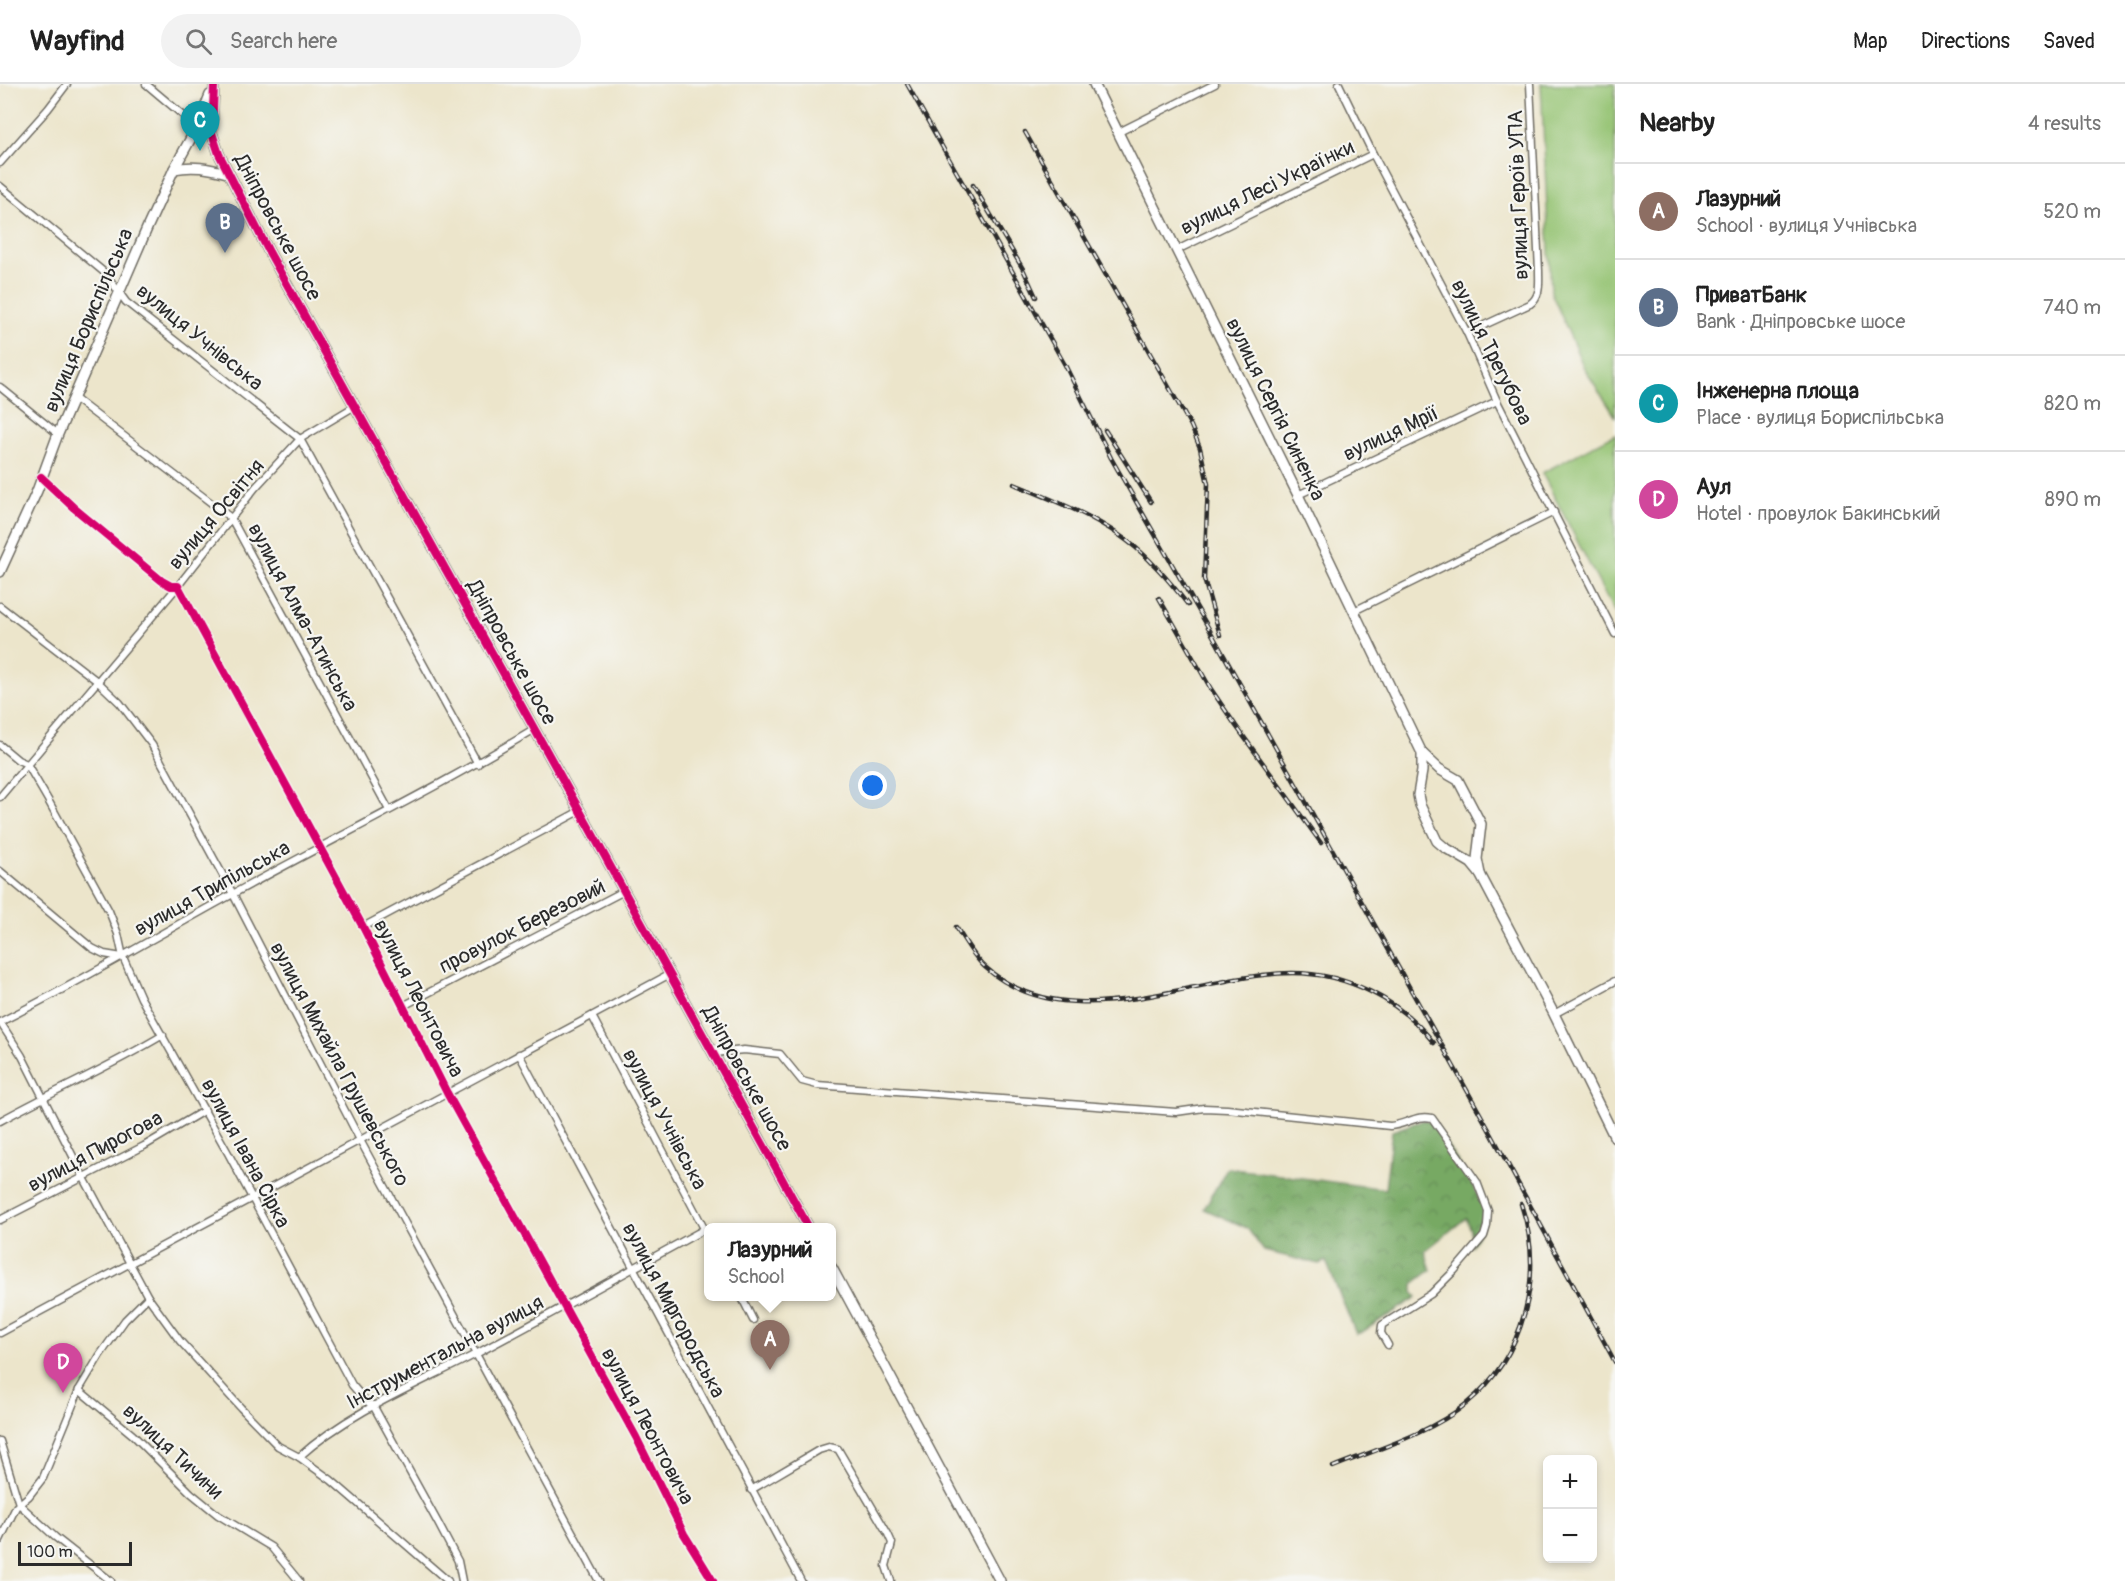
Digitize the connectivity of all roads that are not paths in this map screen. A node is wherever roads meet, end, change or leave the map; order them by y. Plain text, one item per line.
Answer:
1 (67, 84) edge
2 (146, 84) edge
3 (1094, 84) edge
4 (1215, 84) edge
5 (1339, 84) edge
6 (1530, 84) edge
7 (214, 85) edge
8 (197, 127) junction
9 (1119, 132) junction
10 (1373, 154) junction
11 (0, 164) edge
12 (174, 169) junction
13 (227, 173) junction
14 (0, 186) edge
15 (1177, 249) junction
16 (119, 292) junction
17 (1467, 333) junction
18 (0, 387) edge
19 (74, 398) junction
20 (1497, 401) junction
21 (355, 406) junction
22 (58, 434) junction
23 (300, 440) junction
24 (41, 477) junction
25 (1298, 495) junction
26 (1554, 512) junction
27 (231, 518) junction
28 (0, 572) edge
29 (178, 586) junction
30 (0, 606) edge
31 (1354, 611) junction
32 (1615, 634) edge
33 (97, 681) junction
34 (535, 729) junction
35 (0, 745) edge
36 (1422, 753) junction
37 (27, 764) junction
38 (478, 764) junction
39 (0, 797) edge
40 (389, 810) junction
41 (580, 811) junction
42 (320, 848) junction
43 (0, 871) edge
44 (1480, 873) junction
45 (624, 891) junction
46 (233, 894) junction
47 (363, 927) junction
48 (123, 957) junction
49 (670, 974) junction
50 (1615, 981) edge
51 (403, 1006) junction
52 (1554, 1014) junction
53 (592, 1016) junction
54 (0, 1022) edge
55 (163, 1035) junction
56 (714, 1053) junction
57 (519, 1054) junction
58 (447, 1093) junction
59 (45, 1098) junction
60 (205, 1110) junction
61 (0, 1121) edge
62 (1615, 1138) edge
63 (360, 1140) junction
64 (84, 1178) junction
65 (252, 1198) junction
66 (0, 1220) edge
67 (807, 1223) edge
68 (704, 1227) edge
69 (704, 1230) edge
70 (130, 1264) junction
71 (633, 1268) junction
72 (836, 1277) edge
73 (148, 1297) junction
74 (744, 1301) edge
75 (564, 1307) junction
76 (753, 1320) dead end
77 (0, 1333) edge
78 (1388, 1345) dead end
79 (476, 1354) junction
80 (79, 1390) junction
81 (374, 1407) junction
82 (0, 1441) edge
83 (299, 1457) junction
84 (751, 1490) junction
85 (19, 1504) junction
86 (0, 1540) edge
87 (111, 1581) edge
88 (299, 1581) edge
89 (448, 1581) edge
90 (462, 1581) edge
91 (598, 1581) edge
92 (713, 1581) edge
93 (801, 1581) edge
94 (891, 1581) edge
95 (1000, 1581) edge

1 - 11 street
2 - 8 street
3 - 9 street, вулиця Сергія Синенка
4 - 9 street
5 - 10 street, вулиця Трегубова
6 - 17 street, вулиця Героїв УПА
7 - 8 street, вулиця Бориспільська
7 - 13 street, Дніпровське шосе
8 - 12 street, вулиця Бориспільська
9 - 15 street, вулиця Сергія Синенка
10 - 15 street, вулиця Лесі Українки
10 - 17 street, вулиця Трегубова
12 - 13 street
12 - 16 street, вулиця Бориспільська
13 - 21 street, Дніпровське шосе
14 - 16 street, вулиця Учнівська
15 - 25 street, вулиця Сергія Синенка
16 - 19 street, вулиця Бориспільська
16 - 23 street, вулиця Учнівська
17 - 20 street, вулиця Трегубова
18 - 22 street
19 - 22 street, вулиця Бориспільська
19 - 27 street, вулиця Алма-Атинська
20 - 25 street, вулиця Мрії
20 - 26 street, вулиця Трегубова
21 - 23 street, вулиця Освітня
21 - 34 street, Дніпровське шосе
22 - 24 street, вулиця Бориспільська
23 - 27 street, вулиця Освітня
23 - 38 street
24 - 28 street, вулиця Бориспільська
24 - 29 street
25 - 31 street, вулиця Сергія Синенка
26 - 31 street
26 - 32 street, вулиця Трегубова
27 - 29 street, вулиця Освітня
27 - 40 street, вулиця Алма-Атинська
29 - 33 street, вулиця Освітня
29 - 42 street, вулиця Леонтовича
30 - 33 street, вулиця Михайла Грушевського
31 - 36 street, вулиця Сергія Синенка
33 - 37 street, вулиця Освітня
33 - 46 street, вулиця Михайла Грушевського
34 - 38 street, вулиця Трипільська
34 - 41 street, Дніпровське шосе
35 - 37 street, вулиця Івана Сірка
36 - 44 street, вулиця Сергія Синенка
36 - 44 street, вулиця Сергія Синенка
37 - 39 street, вулиця Освітня
37 - 48 street, вулиця Івана Сірка
38 - 40 street, вулиця Трипільська
40 - 42 street, вулиця Трипільська
41 - 45 street, Дніпровське шосе
41 - 47 street
42 - 46 street, вулиця Трипільська
42 - 47 street, вулиця Леонтовича
43 - 48 street
44 - 52 street, вулиця Сергія Синенка
45 - 49 street, Дніпровське шосе
45 - 51 street, провулок Березовий
46 - 48 street, вулиця Трипільська
46 - 63 street, вулиця Михайла Грушевського
47 - 51 street, вулиця Леонтовича
48 - 54 street, вулиця Трипільська
48 - 55 street, вулиця Івана Сірка
49 - 53 street
49 - 56 street, Дніпровське шосе
50 - 52 street
51 - 58 street, вулиця Леонтовича
52 - 62 street, вулиця Сергія Синенка
53 - 57 street
53 - 68 street, вулиця Учнівська
54 - 59 street
55 - 59 street
55 - 60 street, вулиця Івана Сірка
56 - 67 street, Дніпровське шосе
56 - 78 street
57 - 58 street
57 - 71 street, вулиця Миргородська
58 - 63 street
58 - 75 street, вулиця Леонтовича
59 - 61 street
59 - 64 street
60 - 64 street, вулиця Пирогова
60 - 65 street, вулиця Івана Сірка
63 - 65 street
63 - 79 street, вулиця Михайла Грушевського
64 - 66 street, вулиця Пирогова
64 - 70 street
65 - 70 street
65 - 81 street, вулиця Івана Сірка
69 - 71 street, Інструментальна вулиця
70 - 73 street
70 - 77 street
71 - 75 street, Інструментальна вулиця
71 - 84 street, вулиця Миргородська
72 - 95 street
73 - 80 street
73 - 83 street
74 - 76 street
75 - 79 street, Інструментальна вулиця
75 - 92 street, вулиця Леонтовича
79 - 81 street, Інструментальна вулиця
79 - 91 street, вулиця Михайла Грушевського
80 - 85 street
80 - 88 street, вулиця Тичини
81 - 83 street, Інструментальна вулиця
81 - 90 street, вулиця Івана Сірка
82 - 85 street
83 - 89 street
84 - 93 street, вулиця Миргородська
84 - 94 street
85 - 86 street
85 - 87 street

